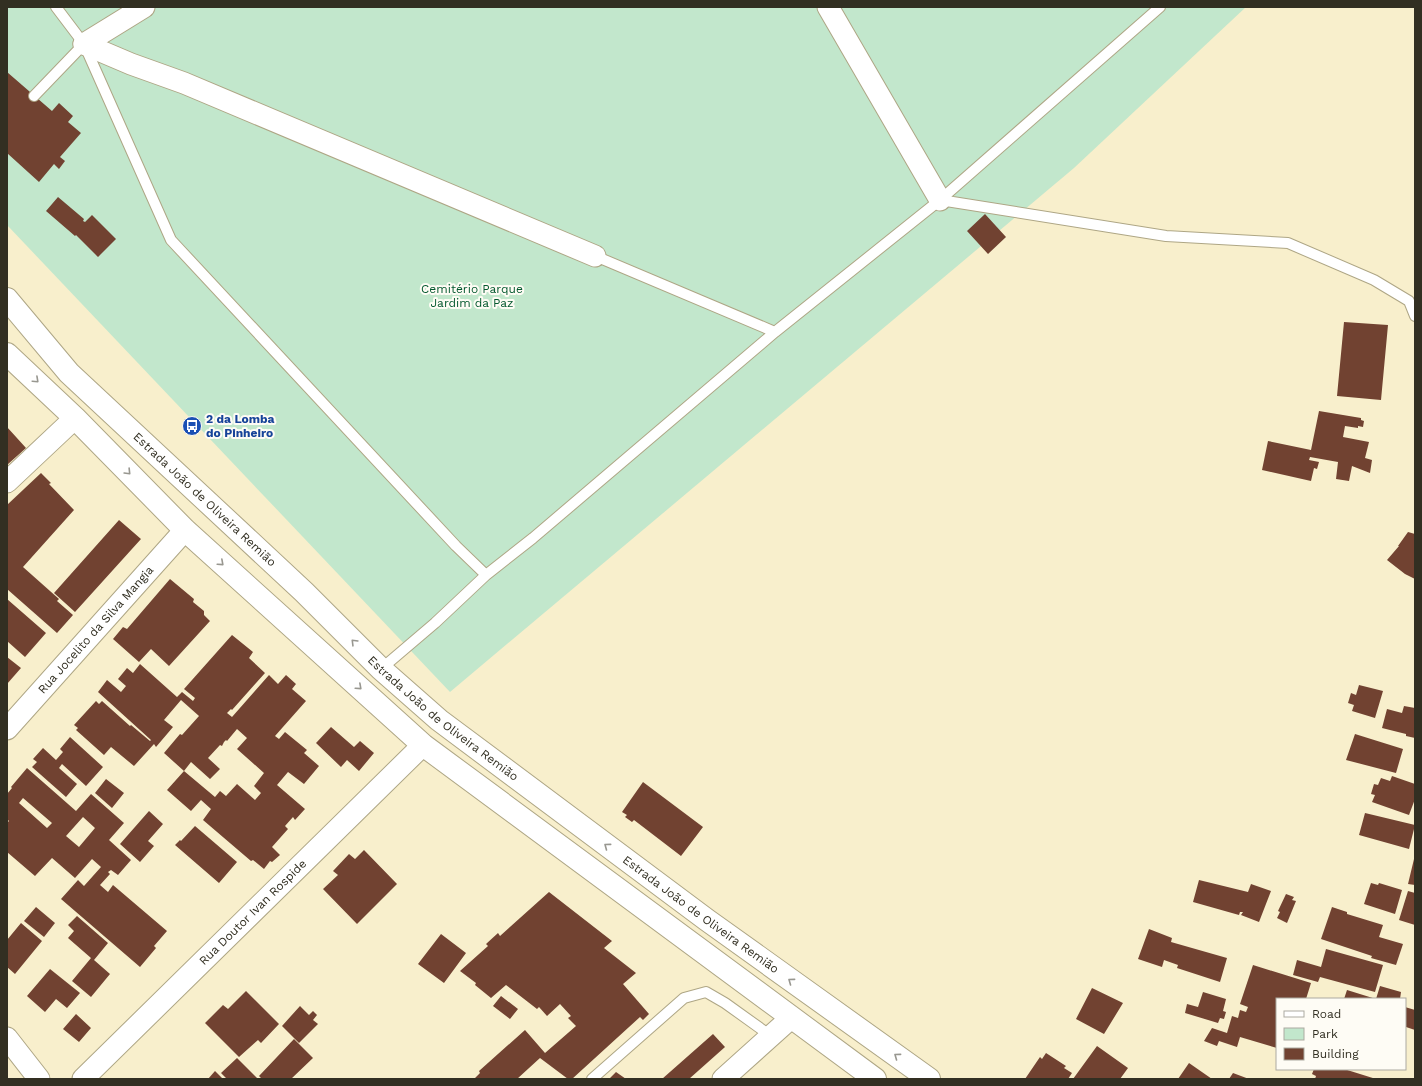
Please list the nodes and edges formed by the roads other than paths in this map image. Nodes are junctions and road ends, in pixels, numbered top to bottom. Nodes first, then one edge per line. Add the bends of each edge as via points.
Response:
1 (56, 7) edge
2 (144, 7) edge
3 (828, 7) edge
4 (1160, 7) edge
5 (84, 44) junction
6 (34, 96) dead end
7 (940, 200) junction
8 (595, 256) joint
9 (7, 299) edge
10 (1415, 316) edge
11 (775, 332) junction
12 (7, 354) edge
13 (75, 418) junction
14 (7, 482) edge
15 (184, 530) junction
16 (486, 575) junction
17 (381, 669) junction
18 (7, 729) edge
19 (423, 745) junction
20 (791, 1018) junction
21 (770, 1036) junction
22 (7, 1038) edge
23 (37, 1079) edge
24 (83, 1079) edge
25 (592, 1079) edge
26 (723, 1079) edge
27 (875, 1079) edge
28 (929, 1079) edge

1 - 5 lane
2 - 5 street
3 - 7 street
4 - 7 lane
5 - 6 lane
5 - 8 street via 131,64 184,82
5 - 16 lane via 171,240
7 - 10 lane via 1166,236 1288,244 1374,280 1409,301
7 - 11 lane
8 - 11 lane
17 -> 9 main road, Estrada João de Oliveira Remião via 304,592 69,373
11 - 16 lane
12 -> 13 main road
13 - 14 street
13 -> 15 main road
15 - 18 street, Rua Jocelito da Silva Mangia
15 -> 19 main road
16 - 17 lane
28 -> 17 main road, Estrada João de Oliveira Remião via 707,920 458,735
19 - 20 main road
19 - 24 street, Rua Doutor Ivan Rospide
20 - 21 street
20 - 27 main road
21 - 25 lane via 725,1002 706,992 684,998
21 - 26 street
22 - 23 street

